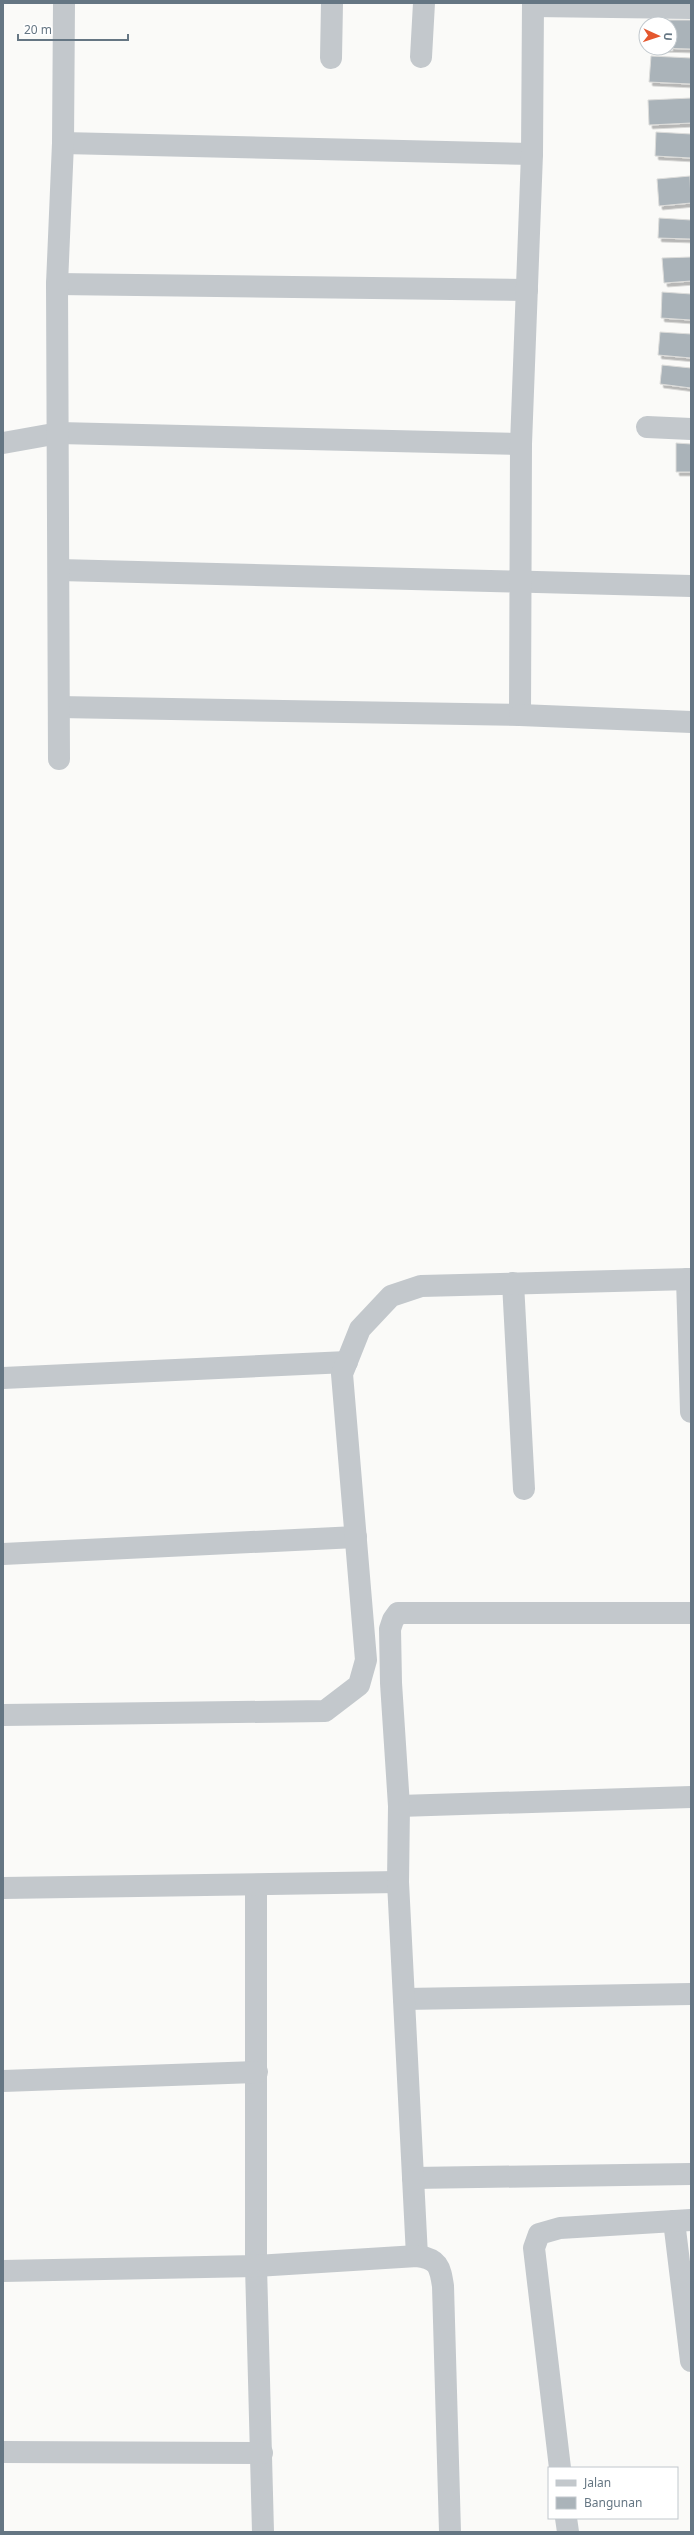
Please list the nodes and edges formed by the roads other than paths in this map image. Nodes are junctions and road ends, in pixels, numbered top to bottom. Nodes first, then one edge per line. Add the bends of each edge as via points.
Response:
1 (64, 3) edge
2 (332, 3) edge
3 (424, 3) edge
4 (533, 4) edge
5 (691, 8) edge
6 (421, 57) dead end
7 (331, 58) dead end
8 (63, 143) junction
9 (532, 154) junction
10 (57, 284) junction
11 (527, 290) junction
12 (647, 427) dead end
13 (691, 429) edge
14 (59, 433) junction
15 (3, 443) edge
16 (521, 444) junction
17 (59, 570) junction
18 (520, 580) junction
19 (691, 586) edge
20 (59, 707) junction
21 (520, 715) junction
22 (691, 722) edge
23 (59, 759) dead end
24 (689, 1279) edge
25 (513, 1283) junction
26 (347, 1362) junction
27 (3, 1378) edge
28 (691, 1412) edge
29 (524, 1489) dead end
30 (356, 1537) junction
31 (3, 1554) edge
32 (691, 1613) edge
33 (3, 1715) edge
34 (691, 1798) edge
35 (399, 1806) junction
36 (398, 1882) junction
37 (256, 1885) junction
38 (3, 1888) edge
39 (691, 1994) edge
40 (404, 1999) junction
41 (257, 2072) junction
42 (3, 2081) edge
43 (691, 2174) edge
44 (413, 2178) junction
45 (682, 2220) edge
46 (417, 2256) junction
47 (256, 2266) junction
48 (3, 2271) edge
49 (691, 2361) edge
50 (3, 2452) edge
51 (262, 2453) junction
52 (560, 2467) edge
53 (566, 2519) edge
54 (263, 2532) edge
55 (450, 2532) edge
56 (568, 2532) edge

1 - 8 street
2 - 7 street
3 - 6 street
4 - 5 street
4 - 9 street
8 - 9 street
8 - 10 street
9 - 11 street
10 - 11 street
10 - 14 street
11 - 16 street
12 - 13 street
14 - 15 street
14 - 16 street
14 - 17 street
16 - 18 street
17 - 18 street
17 - 20 street
18 - 19 street
18 - 21 street
20 - 21 street
20 - 23 street
21 - 22 street
24 - 25 street
24 - 28 street
25 - 26 street via 420,1286 391,1296 360,1329
25 - 29 street
26 - 27 street
26 - 30 street via 342,1374
30 - 31 street
30 - 33 street via 366,1660 359,1685 325,1711
32 - 35 street via 398,1614 390,1629
34 - 35 street
35 - 36 street
36 - 37 street
36 - 40 street
37 - 38 street
37 - 41 street
39 - 40 street
40 - 44 street
41 - 42 street
41 - 47 street
43 - 44 street
44 - 46 street
45 - 49 street
45 - 52 street via 560,2228 539,2234 534,2248
46 - 47 street
46 - 55 street via 430,2258 437,2265 443,2286
47 - 48 street
47 - 51 street
50 - 51 street
51 - 54 street
53 - 56 street

